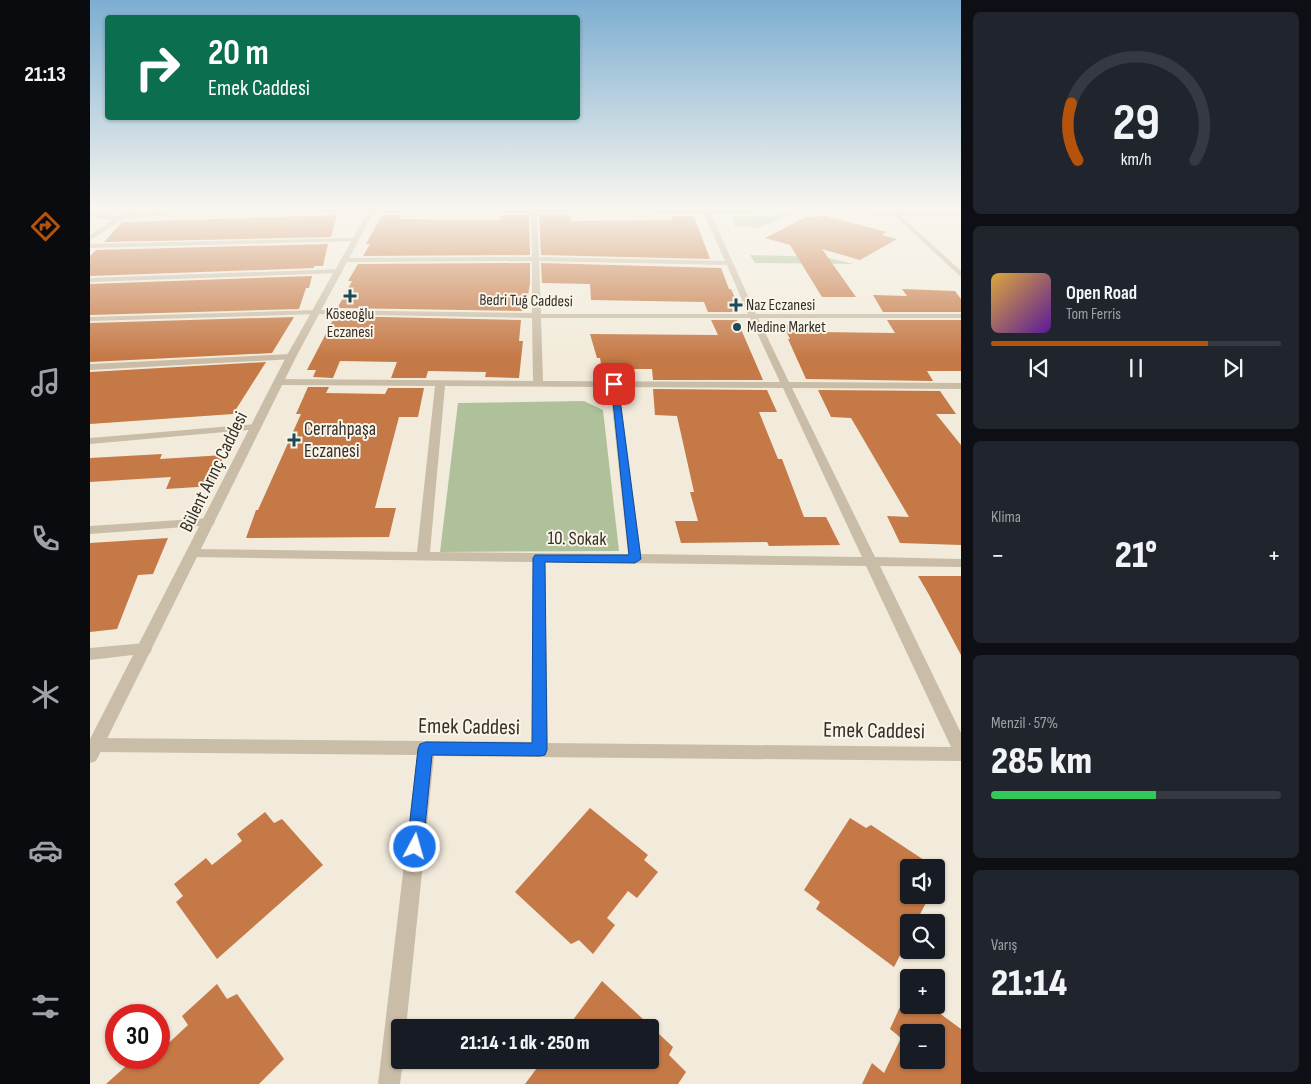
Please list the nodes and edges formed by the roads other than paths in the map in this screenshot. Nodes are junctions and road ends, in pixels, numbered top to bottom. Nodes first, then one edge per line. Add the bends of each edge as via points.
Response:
1 (347, 257) edge
2 (726, 257) edge
3 (941, 257) edge
4 (535, 259) junction
5 (345, 260) junction
6 (729, 263) junction
7 (339, 271) junction
8 (961, 275) edge
9 (90, 280) edge
10 (317, 312) junction
11 (537, 316) junction
12 (754, 316) junction
13 (961, 316) edge
14 (90, 319) edge
15 (291, 358) junction
16 (90, 367) edge
17 (279, 382) junction
18 (440, 383) junction
19 (538, 384) junction
20 (614, 384) junction
21 (787, 386) junction
22 (960, 388) edge
23 (256, 427) junction
24 (90, 441) edge
25 (209, 522) junction
26 (90, 530) edge
27 (193, 553) junction
28 (423, 556) junction
29 (539, 558) junction
30 (635, 559) junction
31 (871, 562) junction
32 (961, 563) edge
33 (146, 649) junction
34 (90, 654) edge
35 (426, 749) junction
36 (94, 750) edge
37 (540, 750) junction
38 (961, 750) edge
39 (961, 754) edge
40 (389, 1084) edge

1 - 5 street, Bülent Arınç Caddesi
2 - 6 street
3 - 8 lane
4 - 5 street
4 - 6 street
4 - 11 street
5 - 7 street, Bülent Arınç Caddesi
6 - 12 street
7 - 9 street
7 - 10 street, Bülent Arınç Caddesi
10 - 11 street, Bedri Tuğ Caddesi
10 - 14 street, Bedri Tuğ Caddesi
10 - 15 street, Bülent Arınç Caddesi
11 - 12 street, Bedri Tuğ Caddesi
11 - 19 street
12 - 13 street, Bedri Tuğ Caddesi
12 - 21 street
15 - 16 street
15 - 17 street, Bülent Arınç Caddesi
17 - 18 street
17 - 23 street, Bülent Arınç Caddesi
18 - 19 street
18 - 28 street
19 - 20 street
20 - 21 street
20 - 30 street
21 - 22 street
21 - 31 street
23 - 24 street
23 - 25 street, Bülent Arınç Caddesi
25 - 26 street
25 - 27 street, Bülent Arınç Caddesi
27 - 28 street, 10. Sokak
27 - 33 street, Bülent Arınç Caddesi
28 - 29 street, 10. Sokak
29 - 30 street, 10. Sokak
29 - 37 street
30 - 31 street, 10. Sokak
31 - 32 street, 10. Sokak
31 - 38 street
33 - 34 street
33 - 36 street, Bülent Arınç Caddesi
35 - 36 street, Emek Caddesi
35 - 37 street, Emek Caddesi
35 - 40 street
37 - 39 street, Emek Caddesi

